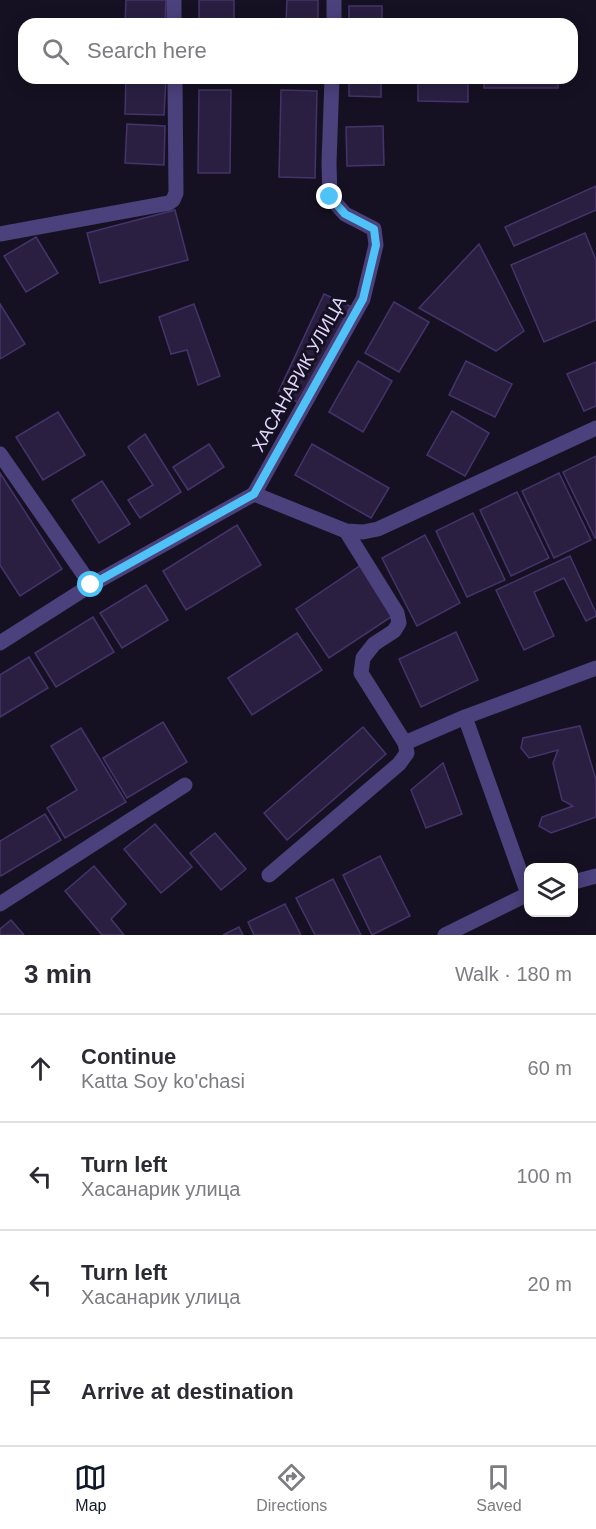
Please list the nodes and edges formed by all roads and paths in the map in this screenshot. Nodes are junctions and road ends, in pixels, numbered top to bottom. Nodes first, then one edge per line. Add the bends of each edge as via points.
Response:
1 (174, 0) edge
2 (334, 0) edge
3 (174, 18) edge
4 (334, 18) edge
5 (175, 84) edge
6 (332, 84) edge
7 (0, 234) edge
8 (596, 428) edge
9 (0, 454) edge
10 (254, 494) junction
11 (346, 531) junction
12 (91, 585) junction
13 (0, 643) edge
14 (596, 668) edge
15 (465, 717) junction
16 (405, 743) junction
17 (184, 785) dead end
18 (269, 875) dead end
19 (596, 876) edge
20 (578, 881) edge
21 (524, 883) edge
22 (524, 897) edge
23 (0, 904) edge
24 (473, 929) edge
25 (445, 935) edge

1 - 3 street
2 - 4 street
5 - 7 street via 173,200
6 - 10 street, ХАСАНАРИК УЛИЦА via 330,197 345,214 374,229 376,245 363,299
8 - 11 street via 378,529
9 - 12 street
10 - 11 street
10 - 12 street
11 - 16 street via 397,612 399,623 363,658 361,673
12 - 13 street
14 - 15 street
15 - 16 street
15 - 21 street
16 - 18 street via 407,753 399,764
17 - 23 street
19 - 20 street
22 - 24 street
24 - 25 street

